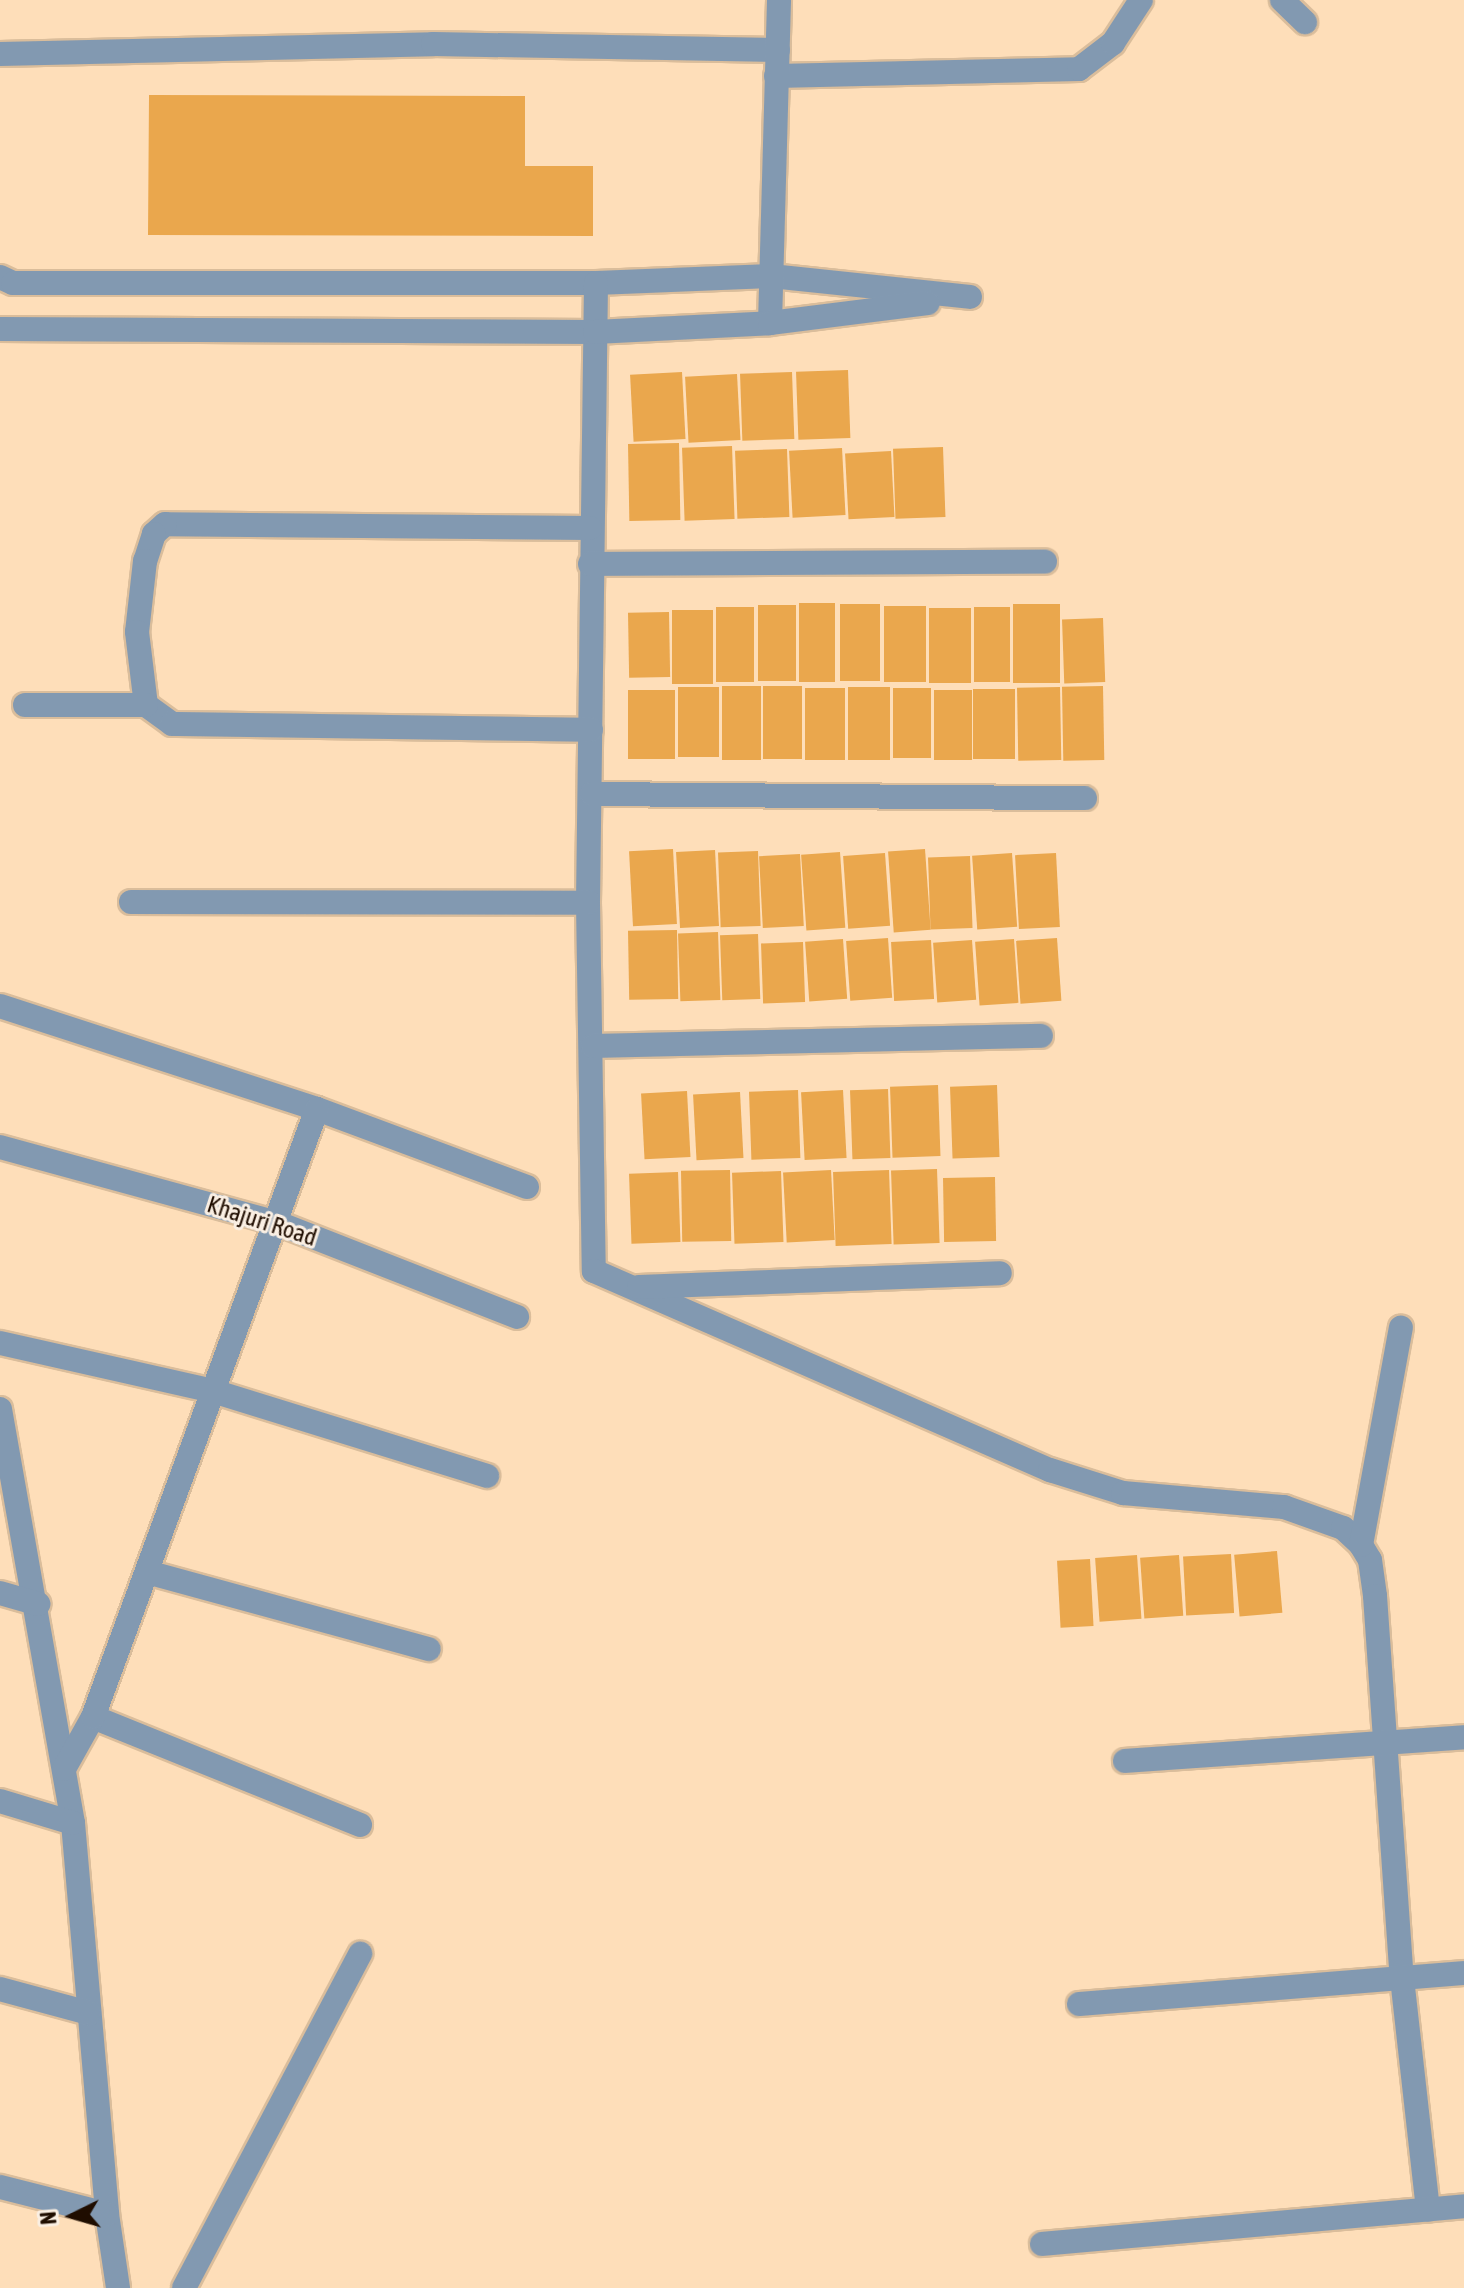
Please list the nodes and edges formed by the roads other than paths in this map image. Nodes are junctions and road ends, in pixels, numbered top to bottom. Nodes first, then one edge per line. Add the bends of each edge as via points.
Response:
1 (779, 0) edge
2 (1141, 0) edge
3 (1282, 0) edge
4 (1305, 22) dead end
5 (778, 50) junction
6 (0, 54) edge
7 (776, 76) junction
8 (771, 276) junction
9 (0, 277) edge
10 (596, 283) junction
11 (770, 323) junction
12 (0, 329) edge
13 (595, 332) junction
14 (590, 528) junction
15 (1045, 562) dead end
16 (590, 564) junction
17 (25, 705) dead end
18 (146, 705) junction
19 (591, 730) junction
20 (592, 794) junction
21 (1085, 798) dead end
22 (131, 902) dead end
23 (588, 903) junction
24 (0, 1006) edge
25 (1041, 1036) dead end
26 (593, 1046) junction
27 (317, 1109) junction
28 (0, 1147) edge
29 (527, 1187) dead end
30 (275, 1222) junction
31 (1000, 1273) dead end
32 (632, 1287) junction
33 (517, 1317) dead end
34 (1401, 1328) dead end
35 (0, 1343) edge
36 (213, 1391) junction
37 (0, 1409) edge
38 (2, 1438) edge
39 (487, 1476) dead end
40 (1361, 1545) junction
41 (147, 1572) junction
42 (0, 1593) edge
43 (38, 1604) junction
44 (429, 1649) dead end
45 (93, 1717) junction
46 (1464, 1737) edge
47 (1383, 1740) junction
48 (1125, 1761) dead end
49 (64, 1769) junction
50 (0, 1801) edge
51 (73, 1823) junction
52 (360, 1825) dead end
53 (360, 1954) dead end
54 (1464, 1973) edge
55 (1402, 1978) junction
56 (0, 1989) edge
57 (1079, 2004) dead end
58 (89, 2013) junction
59 (0, 2187) edge
60 (1464, 2206) edge
61 (1428, 2210) junction
62 (107, 2214) junction
63 (1042, 2244) dead end
64 (118, 2288) edge
65 (184, 2288) edge

1 - 5 street
2 - 7 street via 1113,43 1079,69
3 - 4 street
5 - 6 street via 433,44
5 - 7 street
7 - 8 street
8 - 10 street
8 - 11 street
8 - 11 street via 970,297
9 - 10 street via 13,283
10 - 13 street
11 - 13 street
12 - 13 street
13 - 14 street
14 - 16 street
14 - 18 street via 165,524 154,534 137,632
15 - 16 street
16 - 19 street
17 - 18 street
18 - 19 street via 172,724
19 - 20 street
20 - 21 street
20 - 23 street
22 - 23 street
23 - 26 street
24 - 27 street
25 - 26 street
26 - 32 street via 594,1271
27 - 29 street
27 - 30 street
28 - 30 street, Khajuri Road
30 - 33 street, Khajuri Road
30 - 36 street
31 - 32 street
32 - 40 street via 1050,1470 1123,1493 1284,1507 1343,1528
34 - 40 street
35 - 36 street
36 - 39 street
36 - 41 street
37 - 38 street
38 - 43 street
40 - 47 street via 1370,1560 1375,1596
41 - 44 street
41 - 45 street
42 - 43 street
43 - 49 street
45 - 49 street
45 - 52 street
46 - 47 street
47 - 48 street
47 - 55 street
49 - 51 street
50 - 51 street
51 - 58 street
53 - 65 street
54 - 55 street
55 - 57 street
55 - 61 street
56 - 58 street
58 - 62 street
59 - 62 street
60 - 61 street
61 - 63 street
62 - 64 street

